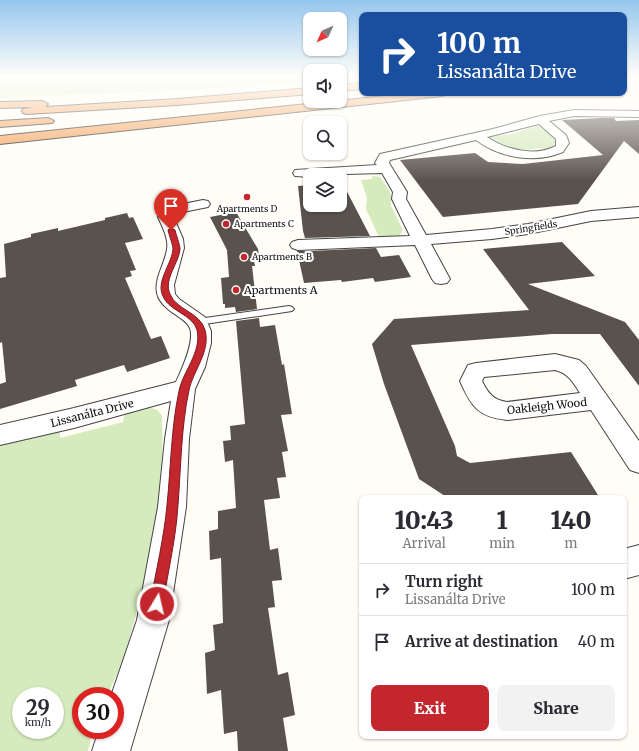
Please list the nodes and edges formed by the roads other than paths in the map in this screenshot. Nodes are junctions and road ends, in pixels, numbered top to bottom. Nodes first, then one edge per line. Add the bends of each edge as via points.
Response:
1 (17, 111) edge
2 (194, 111) edge
3 (273, 111) edge
4 (0, 112) edge
5 (639, 114) edge
6 (104, 118) dead end
7 (540, 119) junction
8 (59, 121) dead end
9 (0, 124) edge
10 (478, 136) junction
11 (0, 140) edge
12 (385, 169) junction
13 (300, 173) dead end
14 (203, 204) dead end
15 (639, 212) edge
16 (422, 240) junction
17 (298, 245) dead end
18 (441, 279) dead end
19 (289, 309) dead end
20 (198, 322) junction
21 (184, 389) junction
22 (597, 400) junction
23 (0, 435) edge
24 (639, 462) edge
25 (639, 560) edge
26 (627, 563) edge
27 (110, 751) edge

1 - 4 highway
2 - 6 highway
3 - 11 highway
5 - 7 street via 574,113
7 - 10 street
7 - 10 street via 562,138 563,143 557,151 514,153 495,147
8 - 9 highway
10 - 12 street via 388,155 382,159
12 - 13 street
12 - 16 street via 400,192 399,199
14 - 20 street via 174,210 166,217 176,248 166,278 166,295 172,303
15 - 16 street, Springfields via 591,216 512,231
16 - 17 street, Springfields
16 - 18 street
19 - 20 lane
20 - 21 street via 201,343
21 - 23 street, Lissanálta Drive
21 - 27 street via 172,507 157,604
22 - 22 street, Oakleigh Wood via 578,372 571,366 561,363 483,369 476,372 471,381 481,403 497,411
22 - 24 street, Oakleigh Wood
25 - 26 street

